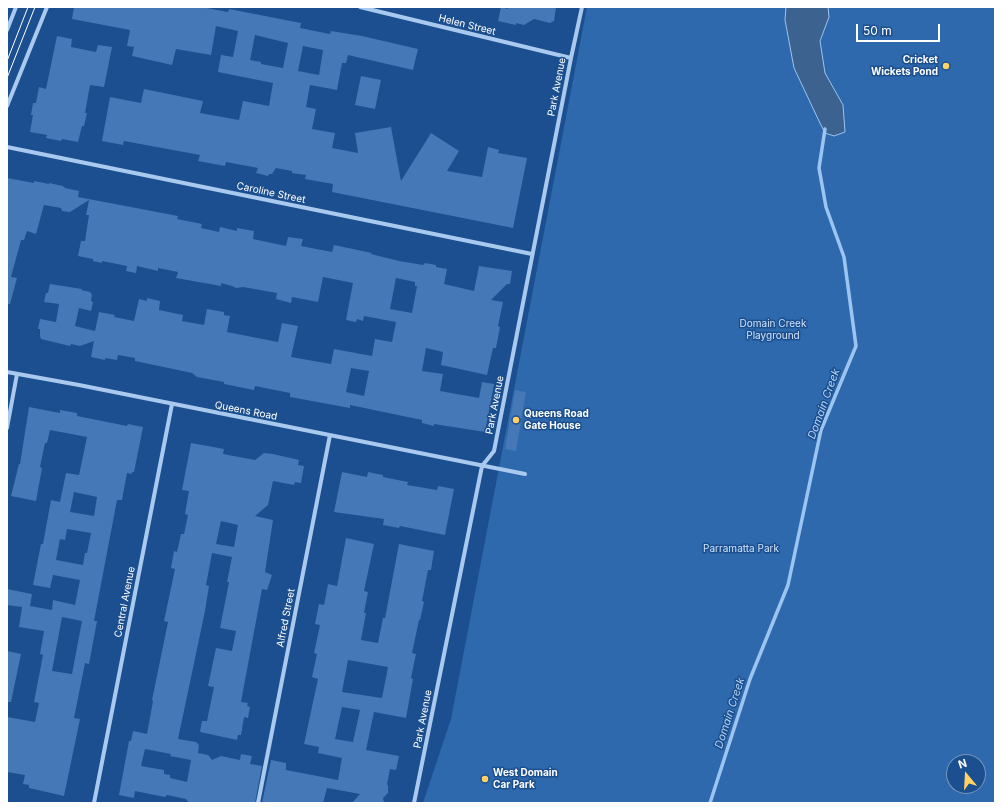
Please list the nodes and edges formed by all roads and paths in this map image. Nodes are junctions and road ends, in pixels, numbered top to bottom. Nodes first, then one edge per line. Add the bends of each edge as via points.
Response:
1 (16, 7) edge
2 (47, 7) edge
3 (360, 7) edge
4 (582, 7) edge
5 (7, 30) edge
6 (571, 58) junction
7 (7, 106) edge
8 (7, 147) edge
9 (532, 254) junction
10 (7, 372) edge
11 (17, 374) junction
12 (172, 404) junction
13 (7, 428) edge
14 (330, 435) junction
15 (482, 466) junction
16 (525, 474) dead end
17 (94, 803) edge
18 (258, 803) edge
19 (414, 803) edge

1 - 5 street
2 - 7 street
3 - 6 street, Helen Street
4 - 6 street, Park Avenue
6 - 9 street, Park Avenue
8 - 9 street, Caroline Street
9 - 15 street, Park Avenue via 494,451
10 - 11 street, Queens Road
11 - 12 street, Queens Road
11 - 13 street
12 - 14 street, Queens Road
12 - 17 street, Central Avenue
14 - 15 street, Queens Road
14 - 18 street, Alfred Street
15 - 16 street, Queens Road
15 - 19 street, Park Avenue

